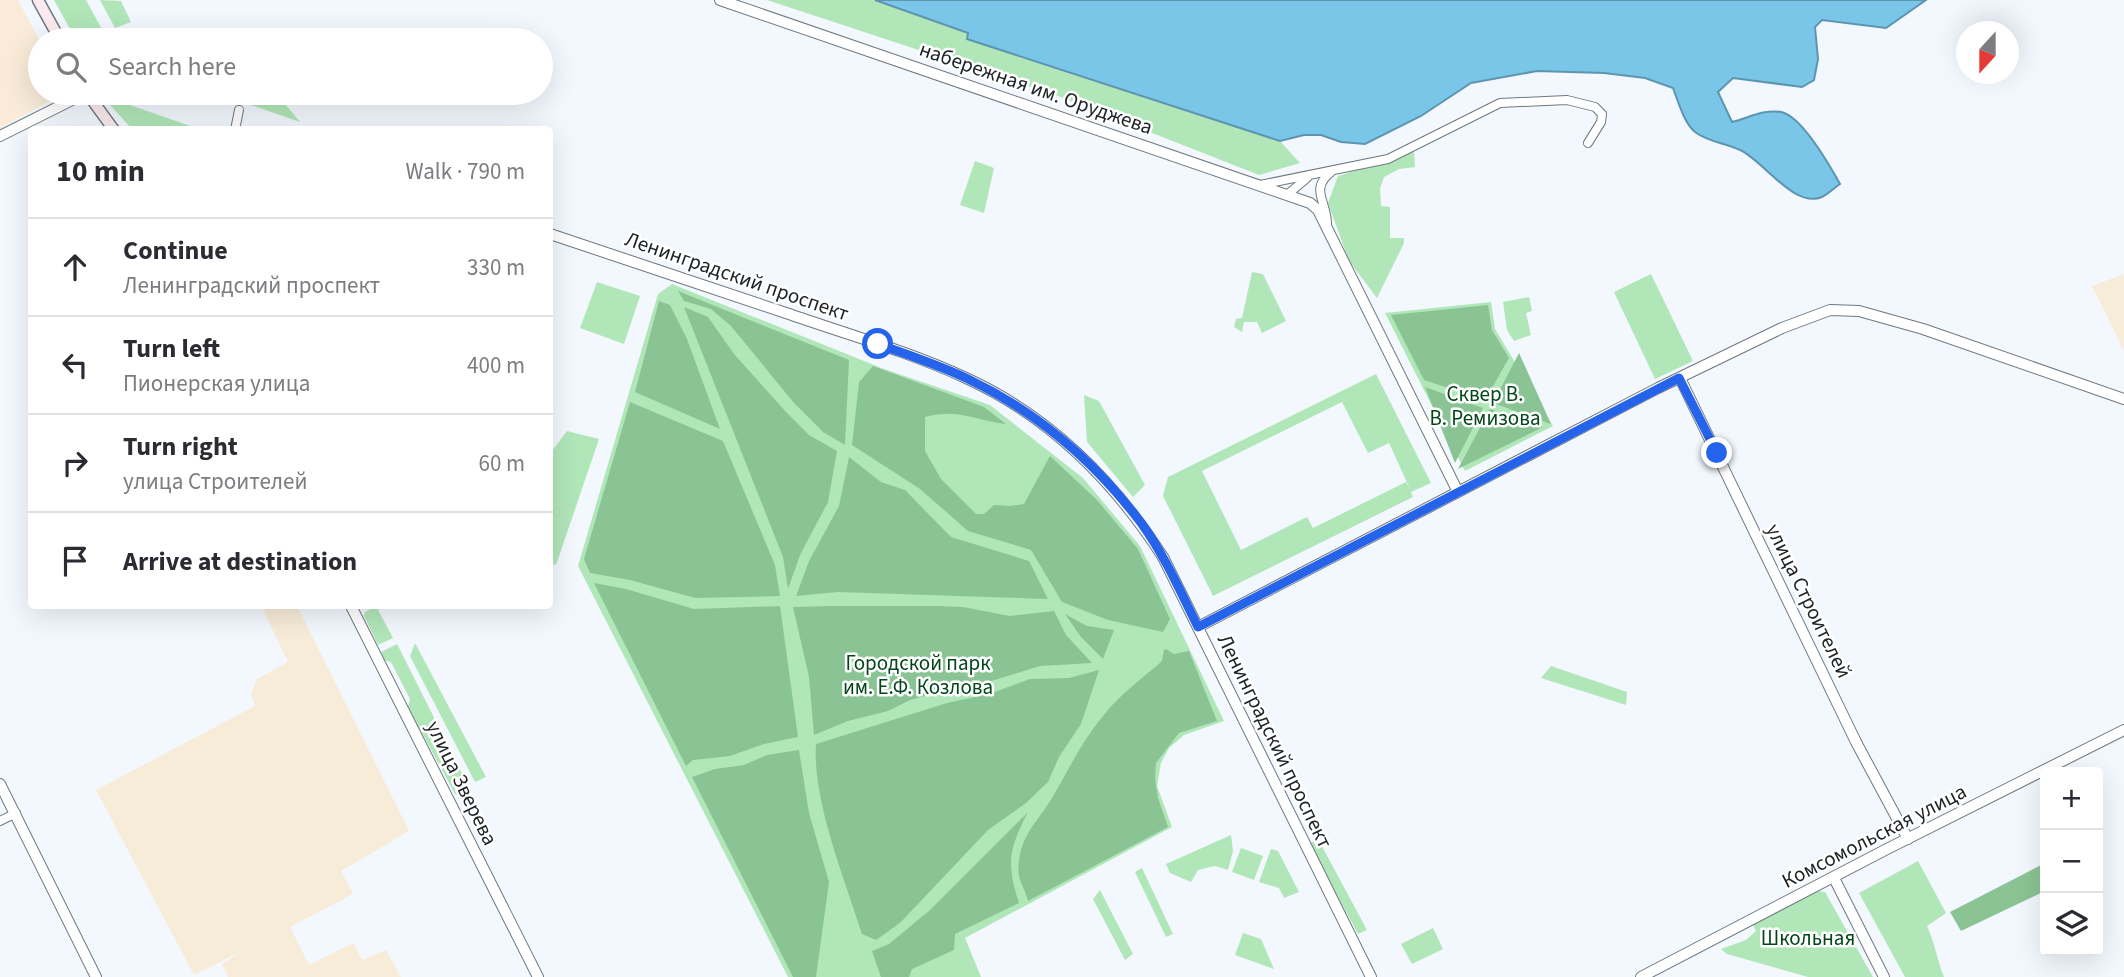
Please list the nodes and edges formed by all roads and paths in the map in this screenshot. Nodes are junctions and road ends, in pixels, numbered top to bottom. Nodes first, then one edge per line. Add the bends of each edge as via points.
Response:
1 (38, 0) edge
2 (720, 0) edge
3 (53, 28) edge
4 (63, 105) edge
5 (96, 105) edge
6 (239, 110) dead end
7 (111, 126) edge
8 (236, 126) edge
9 (0, 136) edge
10 (1588, 142) dead end
11 (1334, 170) junction
12 (1317, 174) junction
13 (1260, 185) junction
14 (1288, 194) junction
15 (1326, 228) junction
16 (553, 235) edge
17 (1679, 378) junction
18 (2124, 399) edge
19 (1458, 492) junction
20 (353, 609) edge
21 (1198, 627) junction
22 (2124, 730) edge
23 (0, 784) edge
24 (16, 813) junction
25 (0, 821) edge
26 (1908, 839) junction
27 (1834, 878) junction
28 (96, 977) edge
29 (538, 977) edge
30 (1371, 977) edge
31 (1642, 977) edge
32 (1884, 977) edge

1 - 3 main road
2 - 13 street, набережная им. Оруджева
4 - 9 street
5 - 7 main road
6 - 8 street
10 - 11 street via 1601,122 1602,114 1595,107 1567,100 1500,103 1388,159
11 - 12 street
11 - 15 street via 1319,187
12 - 13 street
12 - 14 street
13 - 14 street, набережная им. Оруджева
14 - 15 street, набережная им. Оруджева via 1314,206
15 - 19 street, набережная им. Оруджева
16 - 21 street, Ленинградский проспект via 914,357 966,378 1020,408 1079,454 1143,525
17 - 18 street via 1814,314 1859,311
17 - 19 street
17 - 26 street, улица Строителей
19 - 21 street
20 - 29 street, улица Зверева
21 - 30 street, Ленинградский проспект
22 - 26 street, Комсомольская улица
23 - 24 street
24 - 25 street
24 - 28 street
26 - 27 street, Комсомольская улица
27 - 31 street, Комсомольская улица
27 - 32 street

